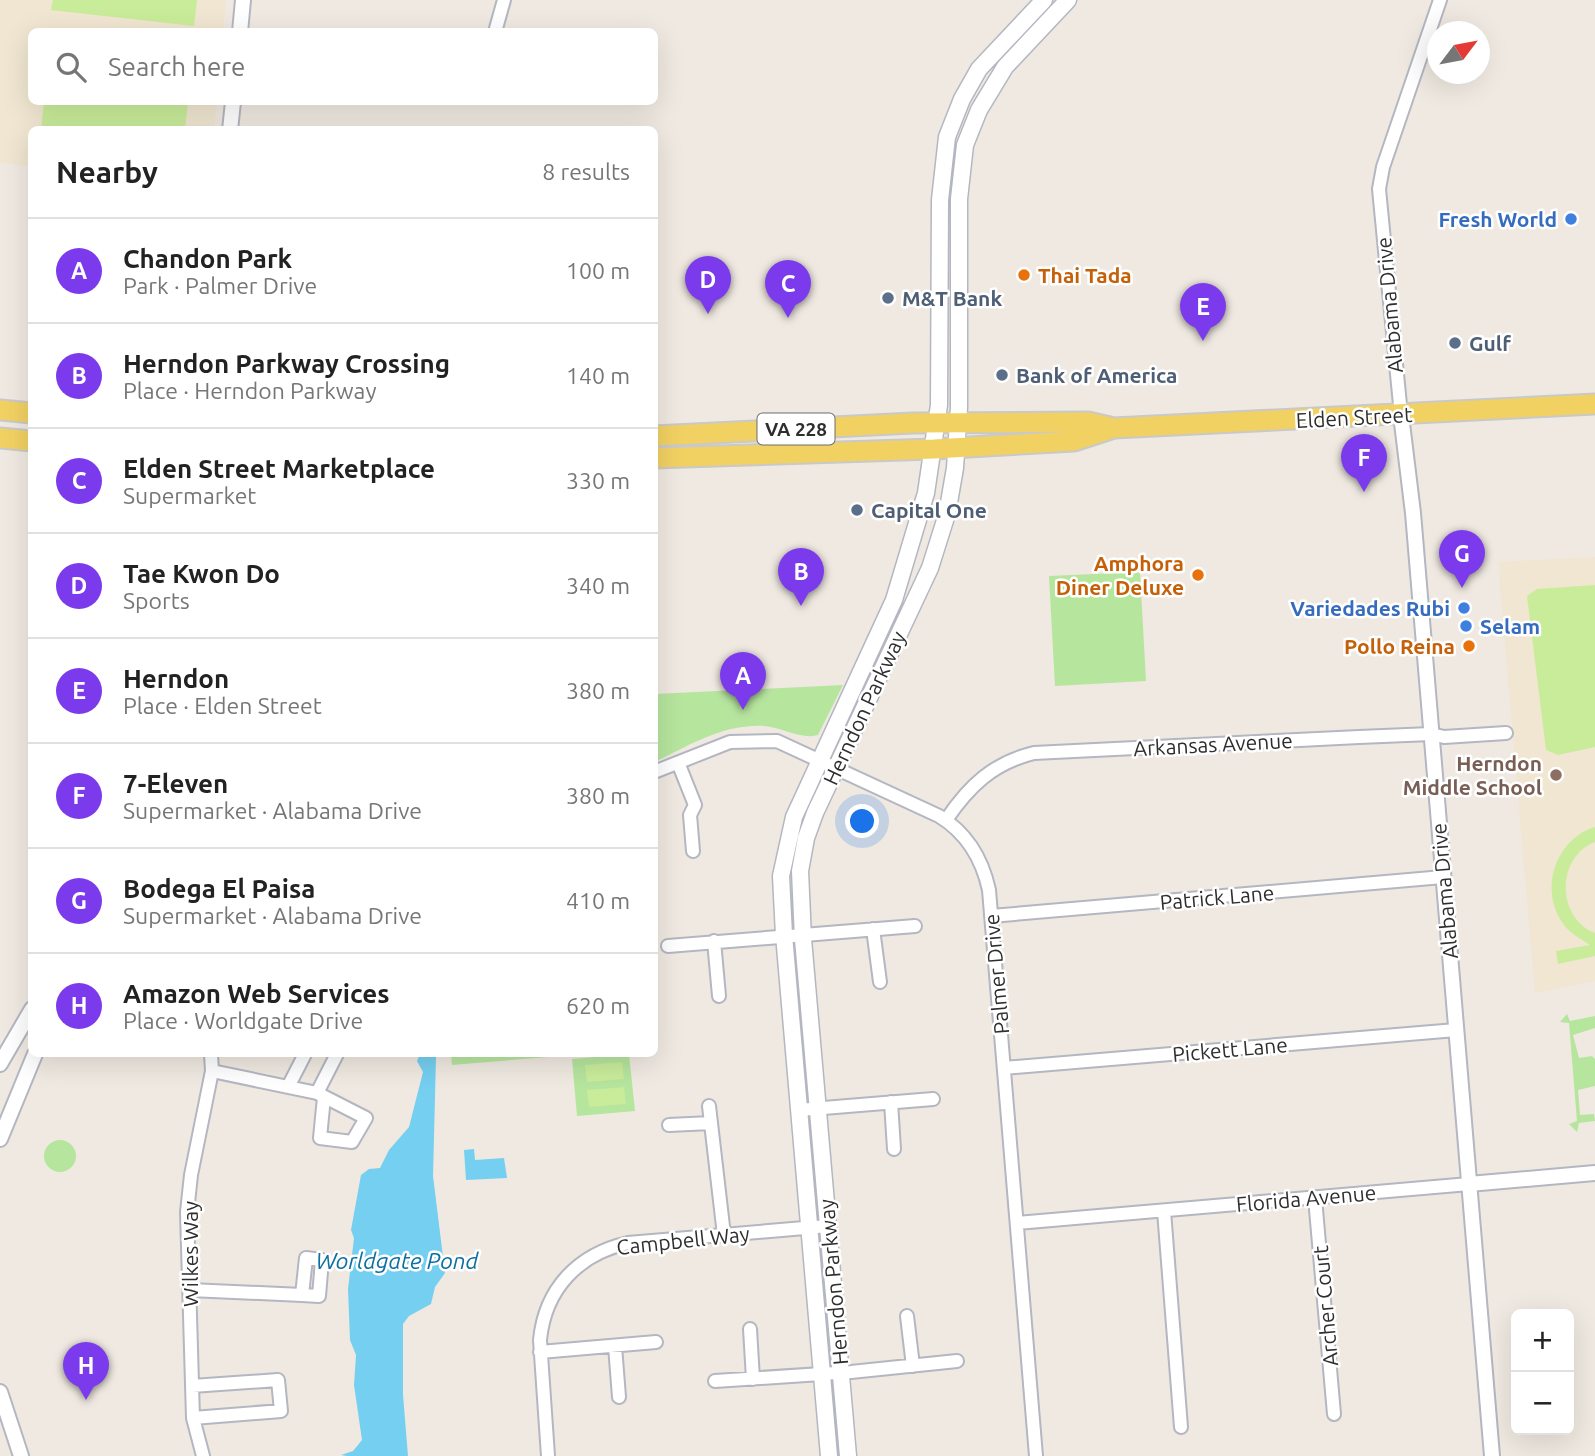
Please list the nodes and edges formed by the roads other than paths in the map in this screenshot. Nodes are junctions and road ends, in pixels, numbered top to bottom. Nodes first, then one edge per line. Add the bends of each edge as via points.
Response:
1 (243, 0) edge
2 (504, 0) edge
3 (1044, 0) edge
4 (1068, 0) edge
5 (1440, 0) edge
6 (240, 28) edge
7 (496, 28) edge
8 (233, 105) edge
9 (230, 126) edge
10 (1595, 404) edge
11 (0, 410) edge
12 (28, 413) edge
13 (1401, 415) junction
14 (937, 424) junction
15 (958, 425) junction
16 (1114, 428) junction
17 (658, 436) edge
18 (0, 438) edge
19 (28, 442) edge
20 (956, 448) junction
21 (934, 449) junction
22 (658, 458) edge
23 (1431, 733) junction
24 (1506, 733) dead end
25 (820, 760) junction
26 (679, 765) junction
27 (836, 767) junction
28 (658, 771) edge
29 (946, 820) junction
30 (693, 851) dead end
31 (1443, 877) junction
32 (991, 916) junction
33 (915, 926) dead end
34 (873, 929) junction
35 (803, 933) junction
36 (784, 935) junction
37 (714, 941) junction
38 (667, 946) dead end
39 (880, 982) dead end
40 (719, 996) dead end
41 (28, 1016) edge
42 (1456, 1030) junction
43 (34, 1057) edge
44 (211, 1057) edge
45 (303, 1057) edge
46 (336, 1057) edge
47 (0, 1064) edge
48 (1004, 1068) junction
49 (212, 1071) junction
50 (288, 1087) junction
51 (933, 1099) dead end
52 (891, 1102) junction
53 (709, 1105) dead end
54 (818, 1109) junction
55 (799, 1110) junction
56 (711, 1123) junction
57 (669, 1125) dead end
58 (0, 1139) edge
59 (894, 1149) dead end
60 (1595, 1173) edge
61 (1469, 1184) junction
62 (1315, 1198) junction
63 (1164, 1211) junction
64 (1017, 1223) junction
65 (828, 1226) junction
66 (809, 1228) junction
67 (724, 1235) junction
68 (190, 1290) junction
69 (302, 1295) dead end
70 (907, 1316) dead end
71 (750, 1329) dead end
72 (656, 1342) dead end
73 (615, 1346) junction
74 (540, 1352) junction
75 (957, 1361) dead end
76 (913, 1366) junction
77 (841, 1373) junction
78 (823, 1374) junction
79 (753, 1379) junction
80 (715, 1381) dead end
81 (192, 1386) junction
82 (0, 1392) edge
83 (619, 1397) dead end
84 (1334, 1414) dead end
85 (193, 1418) junction
86 (1181, 1427) dead end
87 (21, 1456) edge
88 (203, 1456) edge
89 (548, 1456) edge
90 (829, 1456) edge
91 (848, 1456) edge
92 (1036, 1456) edge
93 (1492, 1456) edge

1 - 6 street
2 - 7 street
3 - 14 main road, Herndon Parkway via 979,69 961,99 947,137 940,192
4 - 15 main road, Herndon Parkway via 1005,67 979,110 965,145 959,199
5 - 13 street, Alabama Drive via 1379,190
8 - 9 street
10 - 13 main road, Elden Street
11 - 12 main road
13 - 16 main road, Elden Street
13 - 23 street, Alabama Drive
14 - 15 main road, Elden Street
14 - 17 main road, Elden Street / VA 228
14 - 21 main road, Herndon Parkway
15 - 16 main road, Elden Street via 1088,422
15 - 20 main road, Herndon Parkway
16 - 20 main road, Elden Street via 1074,441
18 - 19 main road
20 - 21 main road, Elden Street / VA 228
20 - 27 main road, Herndon Parkway via 938,548
21 - 22 main road, Elden Street / VA 228
21 - 25 main road, Herndon Parkway via 922,513 902,580
23 - 24 street, Arkansas Avenue via 1444,737
23 - 29 street, Arkansas Avenue via 1034,753 986,773
23 - 31 street, Alabama Drive
25 - 26 street, Palmer Drive via 778,741 746,739 713,747
25 - 27 street, Palmer Drive
25 - 36 main road, Herndon Parkway via 786,846 781,876
26 - 28 street, Palmer Drive
26 - 30 street via 695,805 690,815
27 - 29 street, Palmer Drive
27 - 35 main road, Herndon Parkway via 802,855
29 - 32 street, Palmer Drive via 981,862
31 - 32 street, Patrick Lane
31 - 42 street, Alabama Drive
32 - 48 street, Palmer Drive
33 - 34 street
34 - 35 street
34 - 39 street
35 - 36 street
35 - 54 main road, Herndon Parkway
36 - 37 street
36 - 55 main road, Herndon Parkway
37 - 38 street
37 - 40 street
41 - 47 street
42 - 48 street, Pickett Lane
42 - 61 street, Alabama Drive
43 - 58 street
44 - 49 street, Wilkes Way
45 - 50 street
46 - 50 street via 321,1095
48 - 64 street, Palmer Drive
49 - 50 street
49 - 68 street, Wilkes Way via 187,1212
51 - 52 street
52 - 54 street
52 - 59 street
53 - 56 street
54 - 55 street
54 - 65 main road, Herndon Parkway
55 - 66 main road, Herndon Parkway
56 - 57 street
56 - 67 street
60 - 61 street, Florida Avenue
61 - 62 street, Florida Avenue
61 - 93 street, Alabama Drive
62 - 63 street, Florida Avenue
62 - 84 street, Archer Court
63 - 64 street, Florida Avenue
63 - 86 street
64 - 92 street, Palmer Drive
65 - 66 street, Campbell Way
65 - 77 main road, Herndon Parkway
66 - 67 street, Campbell Way
66 - 78 main road, Herndon Parkway
67 - 74 street, Campbell Way via 628,1242 584,1260 552,1296 541,1324
68 - 69 street
68 - 81 street, Wilkes Way
70 - 76 street
71 - 79 street
72 - 73 street
73 - 74 street
73 - 83 street
74 - 89 street, Campbell Way
75 - 76 street
76 - 77 street
77 - 78 street
77 - 91 main road, Herndon Parkway
78 - 79 street
78 - 90 main road, Herndon Parkway
79 - 80 street
81 - 85 street, Wilkes Way
81 - 85 street via 278,1380 281,1411
82 - 87 street
85 - 88 street, Wilkes Way

